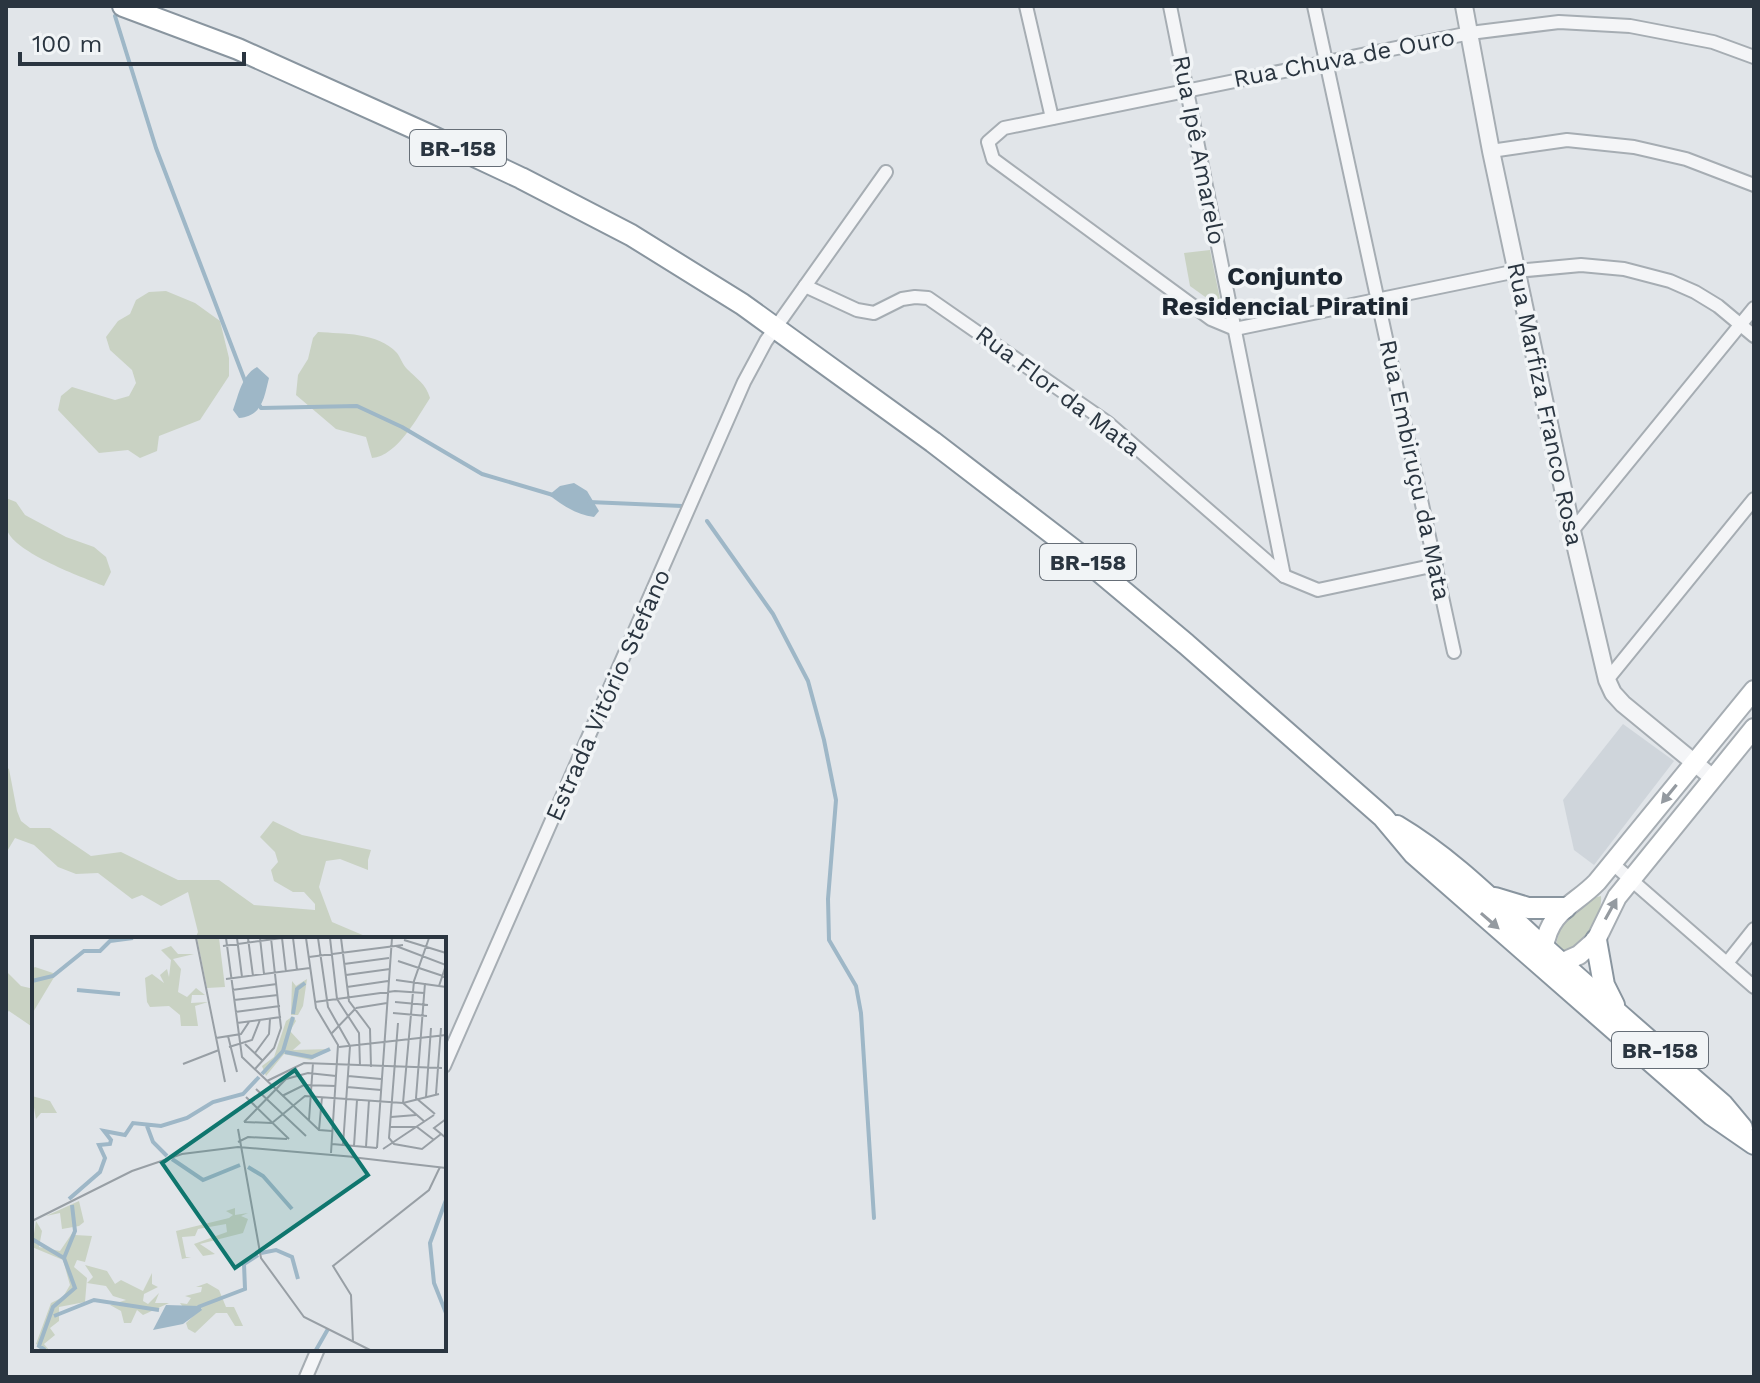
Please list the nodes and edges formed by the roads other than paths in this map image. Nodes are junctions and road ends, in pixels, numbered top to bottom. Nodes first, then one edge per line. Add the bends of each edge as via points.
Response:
1 (123, 6) edge
2 (1026, 6) edge
3 (1170, 6) edge
4 (1314, 6) edge
5 (1464, 6) edge
6 (1470, 33) junction
7 (1754, 57) edge
8 (1326, 62) junction
9 (1187, 90) junction
10 (1052, 118) junction
11 (1491, 151) junction
12 (886, 172) dead end
13 (1754, 185) edge
14 (1517, 271) junction
15 (805, 286) junction
16 (1378, 300) junction
17 (1754, 308) edge
18 (1740, 324) junction
19 (776, 327) junction
20 (1235, 329) junction
21 (1754, 336) edge
22 (1754, 499) edge
23 (1572, 531) junction
24 (1436, 565) junction
25 (1284, 576) junction
26 (1454, 652) dead end
27 (1607, 680) junction
28 (1754, 690) edge
29 (1754, 728) edge
30 (1695, 763) junction
31 (1713, 778) junction
32 (1383, 817) junction
33 (1613, 864) junction
34 (1631, 880) junction
35 (1481, 890) junction
36 (1565, 908) junction
37 (1754, 929) edge
38 (1596, 940) junction
39 (1550, 960) junction
40 (1727, 963) junction
41 (1754, 987) edge
42 (1617, 1012) junction
43 (446, 1061) edge
44 (1754, 1143) edge
45 (317, 1351) edge
46 (306, 1377) edge

1 - 19 highway, BR-158 via 238,49 521,178 631,235
2 - 10 street
3 - 9 street, Rua Ipê Amarelo
4 - 8 street, Rua Embiruçu da Mata
5 - 6 street, Rua Marfiza Franco Rosa
6 - 7 street, Rua Chuva de Ouro via 1559,22 1630,26 1713,42
6 - 8 street, Rua Chuva de Ouro
6 - 11 street, Rua Marfiza Franco Rosa
8 - 9 street, Rua Chuva de Ouro
8 - 16 street, Rua Embiruçu da Mata
9 - 10 street, Rua Chuva de Ouro
9 - 20 street, Rua Ipê Amarelo
10 - 20 street, Rua Chuva de Ouro via 1004,128 988,142 993,159 1211,319
11 - 13 street via 1567,140 1634,147 1686,159
11 - 14 street, Rua Marfiza Franco Rosa
12 - 15 street, Estrada Vitório Stefano
14 - 16 street
14 - 18 street via 1581,265 1624,269 1695,292
14 - 23 street, Rua Marfiza Franco Rosa
15 - 19 street, Estrada Vitório Stefano
15 - 25 street, Rua Flor da Mata via 874,313 902,299 928,298 1108,423
16 - 20 street
16 - 24 street, Rua Embiruçu da Mata
17 - 18 street
18 - 21 street
18 - 23 street
19 - 32 highway, BR-158 via 1075,551
19 - 43 street, Estrada Vitório Stefano via 744,382
20 - 25 street, Rua Ipê Amarelo
22 - 27 street
23 - 27 street, Rua Marfiza Franco Rosa
24 - 25 street via 1318,590
24 - 26 street, Rua Embiruçu da Mata
27 - 30 street, Rua Marfiza Franco Rosa via 1623,704
28 - 30 main road
29 - 31 main road
30 - 31 street, Rua Marfiza Franco Rosa
30 -> 33 main road
31 - 34 main road
32 - 35 highway, BR-158 via 1423,841
32 -> 39 highway, BR-158 via 1414,854
33 - 34 street
33 - 36 main road
38 -> 34 main road
34 - 40 street
35 - 36 highway via 1528,908
35 - 39 highway, BR-158
36 - 39 main road via 1546,937
37 - 40 street
38 - 39 main road via 1579,955
38 - 42 highway via 1604,985
39 - 42 highway, BR-158
39 - 44 highway, BR-158 via 1712,1115
40 - 41 street
42 - 44 highway, BR-158 via 1722,1104
45 - 46 street

